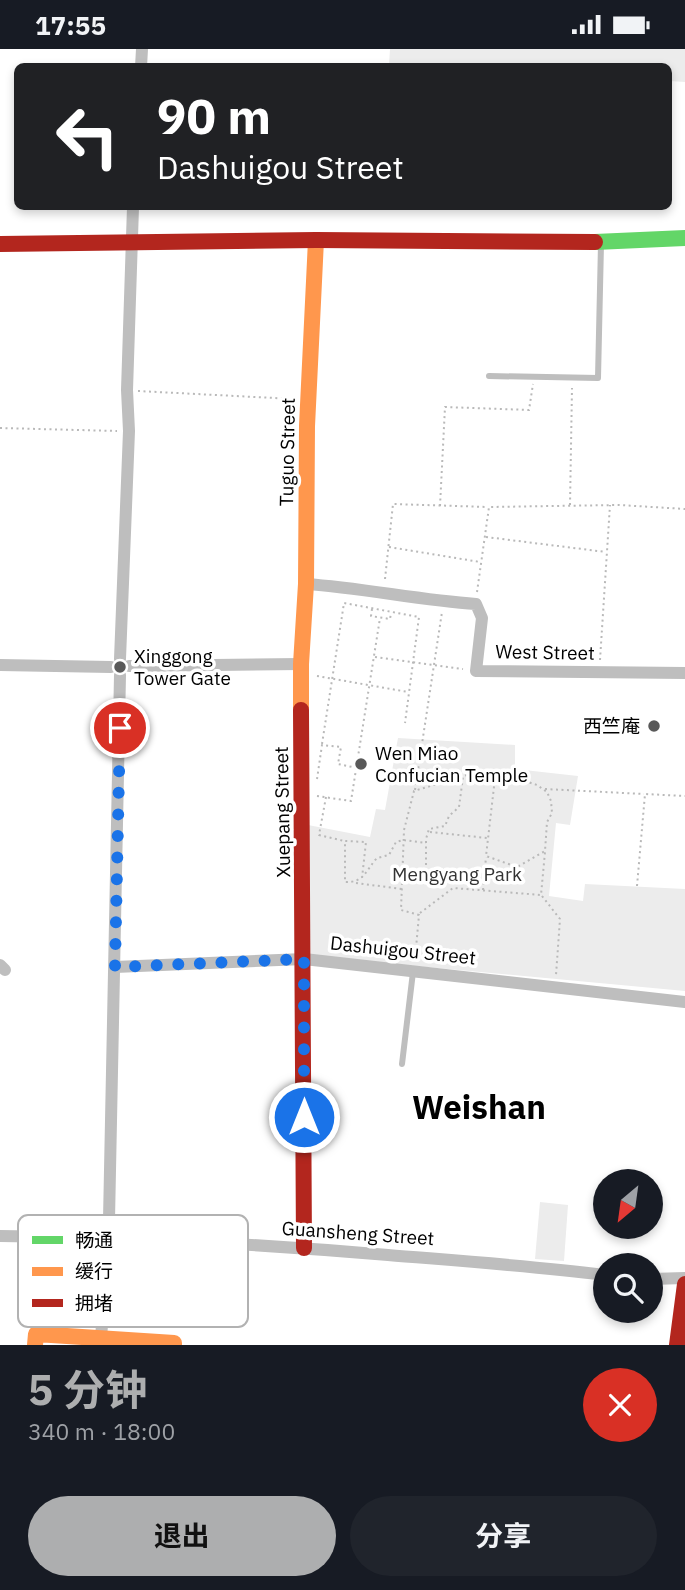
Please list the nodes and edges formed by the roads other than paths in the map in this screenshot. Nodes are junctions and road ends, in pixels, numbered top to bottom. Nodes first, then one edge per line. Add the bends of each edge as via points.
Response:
1 (134, 210) edge
2 (685, 238) edge
3 (316, 240) junction
4 (132, 242) junction
5 (601, 242) junction
6 (0, 244) edge
7 (489, 376) dead end
8 (306, 584) junction
9 (0, 665) edge
10 (301, 666) junction
11 (120, 667) junction
12 (685, 673) edge
13 (304, 959) junction
14 (115, 967) junction
15 (414, 970) junction
16 (685, 1002) edge
17 (402, 1064) dead end
18 (109, 1215) edge
19 (0, 1235) edge
20 (18, 1235) edge
21 (248, 1245) edge
22 (304, 1248) junction
23 (593, 1273) edge
24 (685, 1278) edge
25 (663, 1279) edge
26 (685, 1285) edge
27 (102, 1327) edge
28 (101, 1339) junction
29 (35, 1345) edge
30 (174, 1345) edge
31 (677, 1345) edge

1 - 4 street
2 - 5 street
3 - 4 street
3 - 5 street
3 - 8 street, Tuguo Street
4 - 6 street
4 - 11 street
5 - 7 lane via 598,378
8 - 10 street, Tuguo Street
8 - 12 street, West Street via 476,604 482,618 475,671
9 - 11 street
10 - 11 street
10 - 13 street, Xuepang Street
11 - 14 street
13 - 14 street, Dashuigou Street
13 - 15 street, Dashuigou Street
13 - 22 street, Xuepang Street
14 - 18 street
15 - 16 street, Dashuigou Street
15 - 17 lane
19 - 20 street, Guansheng Street
21 - 22 street, Guansheng Street
22 - 23 street, Guansheng Street
24 - 25 street
26 - 31 street
27 - 28 street
28 - 29 street via 36,1334
28 - 30 street

